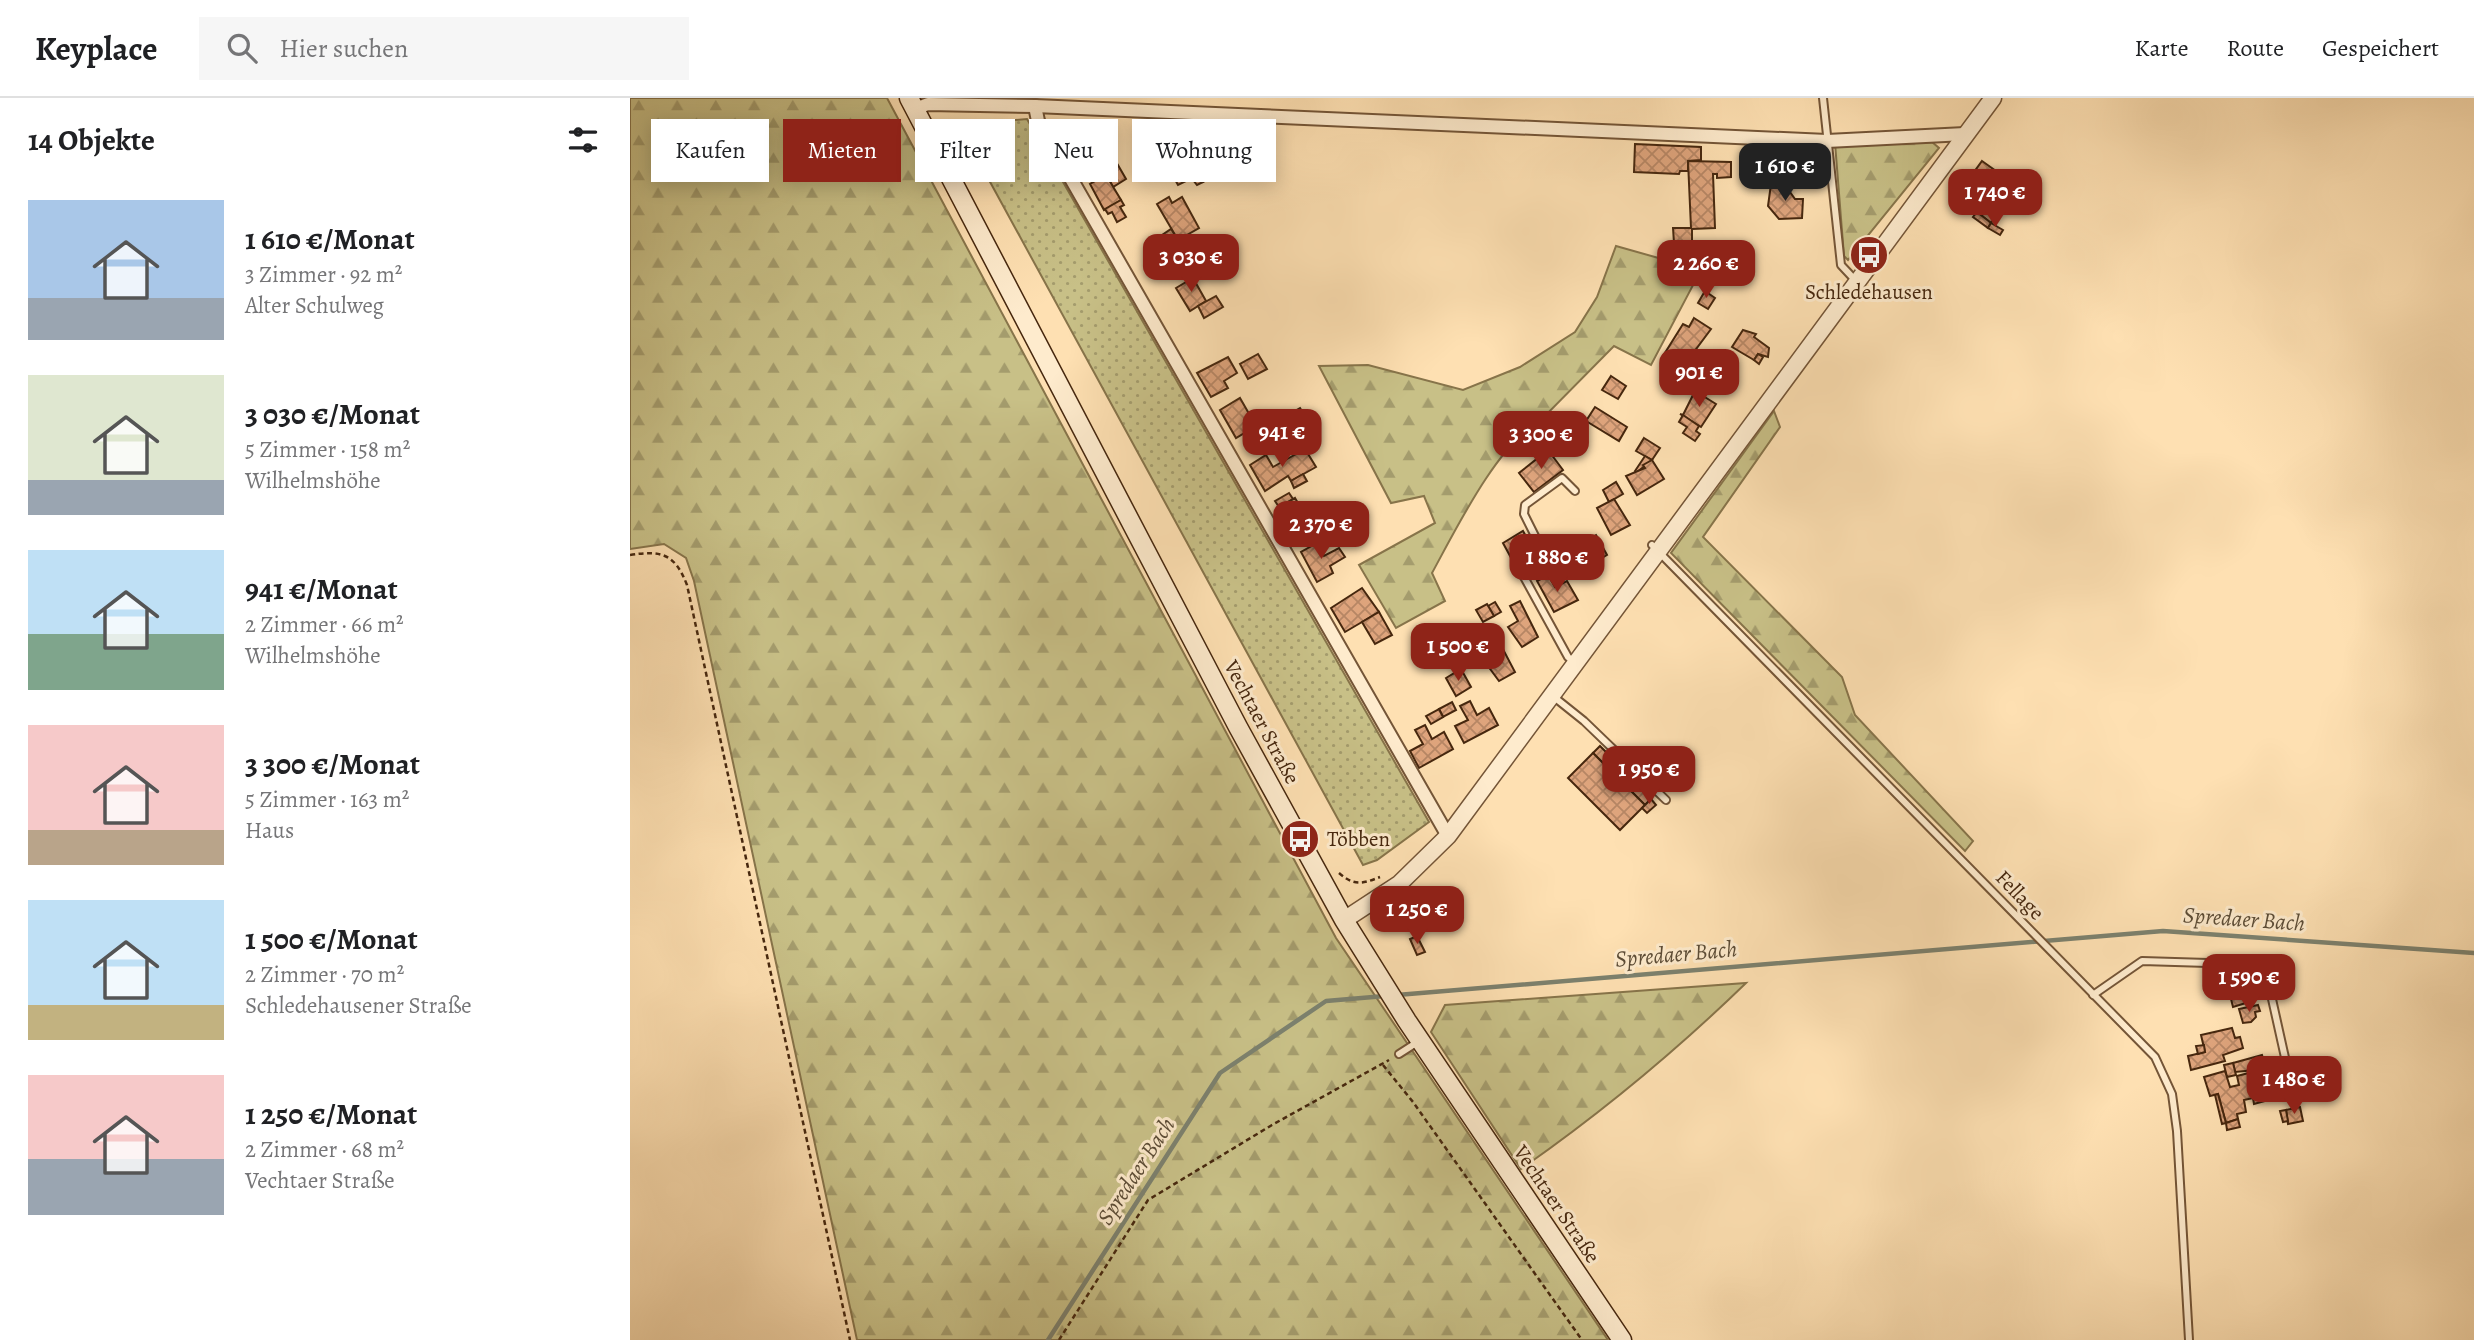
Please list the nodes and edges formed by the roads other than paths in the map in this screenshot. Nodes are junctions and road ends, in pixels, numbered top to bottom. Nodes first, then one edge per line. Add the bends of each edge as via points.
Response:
1 (1823, 98) edge
2 (1993, 98) edge
3 (912, 104) edge
4 (1035, 106) junction
5 (1965, 134) junction
6 (1827, 141) junction
7 (1858, 283) junction
8 (1575, 491) dead end
9 (1656, 549) junction
10 (1576, 665) junction
11 (1552, 696) junction
12 (1666, 800) dead end
13 (1448, 836) junction
14 (1344, 920) junction
15 (2093, 995) junction
16 (1413, 1045) dead end
17 (1399, 1054) road end
18 (2286, 1062) dead end
19 (1622, 1340) edge
20 (2189, 1340) edge

1 - 6 lane
2 - 5 street
3 - 4 street
3 - 14 main road, Vechtaer Straße
4 - 6 street
4 - 13 street via 1038,121
5 - 6 street
5 - 7 street
6 - 7 lane via 1841,265
7 - 9 street
8 - 10 lane via 1562,478 1525,505 1524,513 1548,562 1524,577
9 - 10 street
9 - 15 lane, Fellage
10 - 11 street
11 - 12 lane via 1584,720
11 - 13 street
13 - 14 street via 1399,884
14 - 19 main road, Vechtaer Straße
15 - 18 lane via 2142,961 2241,964 2266,972
15 - 20 lane, Fellage via 2155,1057 2172,1094
16 - 17 lane

